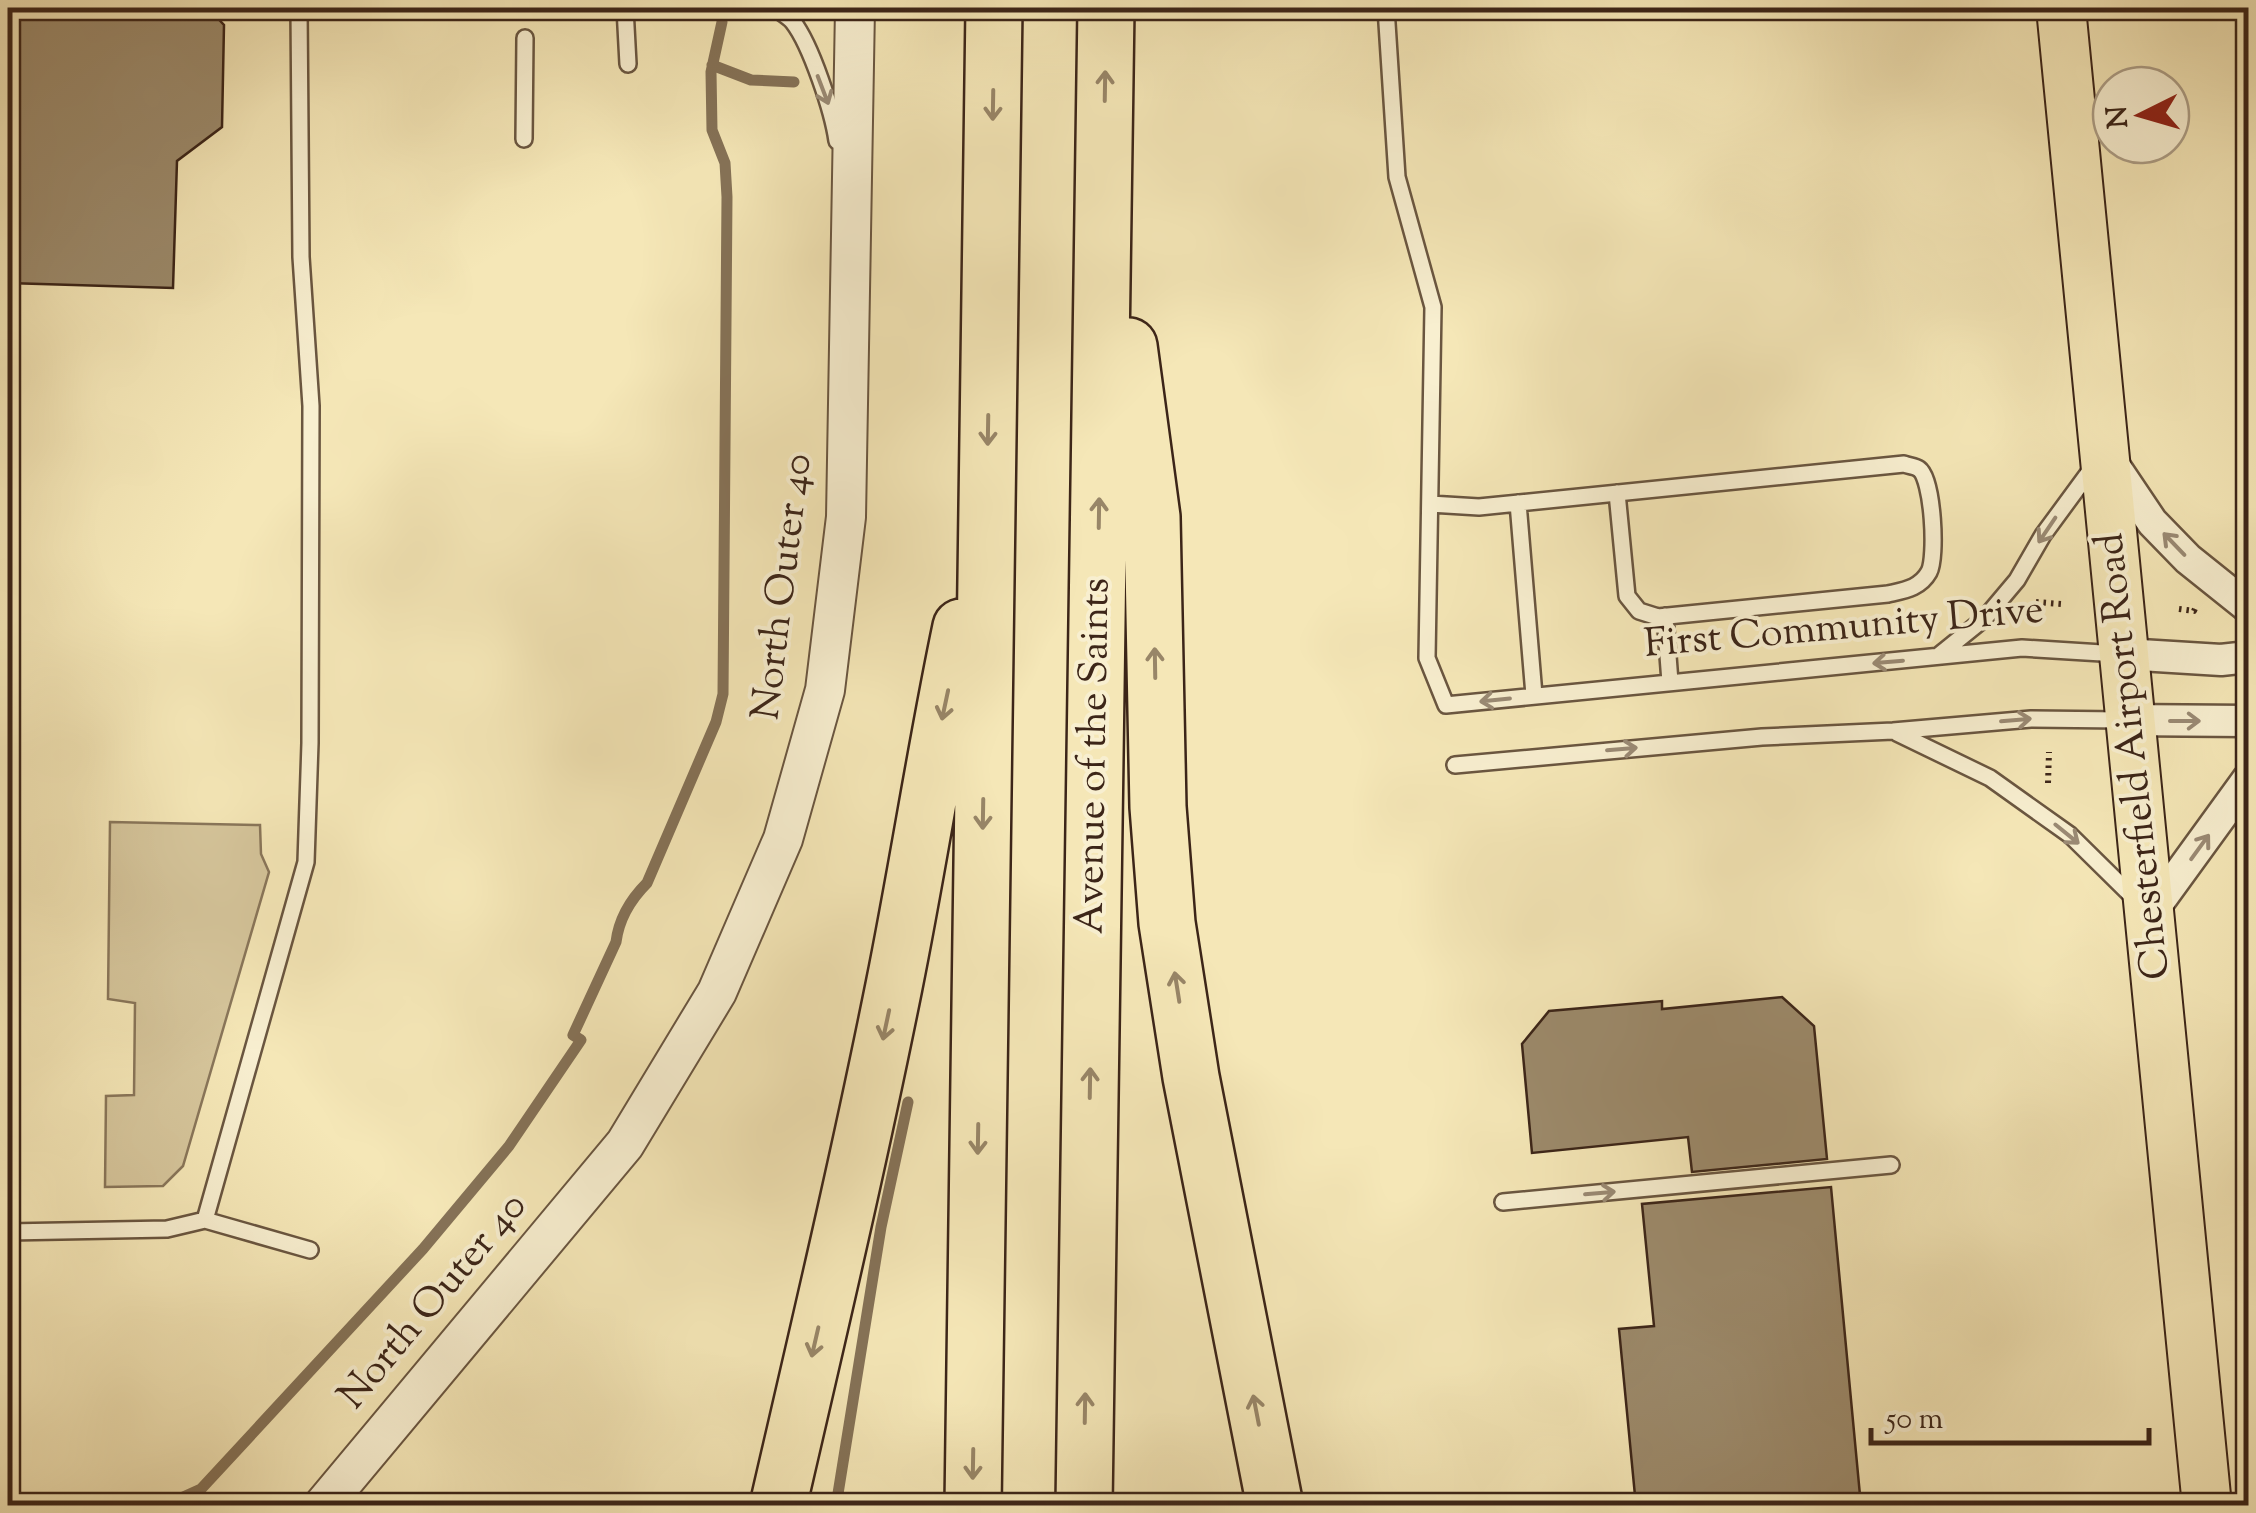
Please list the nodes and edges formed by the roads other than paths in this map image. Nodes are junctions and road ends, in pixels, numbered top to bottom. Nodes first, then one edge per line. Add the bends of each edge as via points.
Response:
1 (299, 8) edge
2 (624, 8) edge
3 (775, 8) edge
4 (855, 8) edge
5 (994, 8) edge
6 (1106, 8) edge
7 (1386, 8) edge
8 (2061, 8) edge
9 (525, 38) dead end
10 (628, 64) dead end
11 (524, 139) dead end
12 (1104, 165) junction
13 (850, 242) junction
14 (2105, 451) junction
15 (1617, 493) junction
16 (1518, 503) junction
17 (1430, 504) junction
18 (987, 507) junction
19 (2248, 607) edge
20 (1665, 616) junction
21 (2124, 654) junction
22 (1938, 657) junction
23 (2248, 657) edge
24 (1670, 682) junction
25 (1534, 696) junction
26 (2248, 720) edge
27 (2126, 721) junction
28 (1893, 731) junction
29 (1455, 765) dead end
30 (2248, 779) edge
31 (2150, 914) junction
32 (1891, 1165) dead end
33 (1502, 1202) dead end
34 (205, 1220) junction
35 (8, 1232) edge
36 (310, 1250) dead end
37 (323, 1506) edge
38 (778, 1506) edge
39 (972, 1506) edge
40 (1084, 1506) edge
41 (1275, 1506) edge
42 (2206, 1506) edge

1 - 34 lane via 300,257 310,406 306,862
2 - 10 lane
3 -> 13 lane via 793,22 833,115
4 - 13 street, North Outer 40
5 -> 18 highway
12 -> 6 highway, Avenue of the Saints
7 - 17 lane via 1398,177 1433,307
8 - 14 main road, Chesterfield Airport Road
9 - 11 lane
40 -> 12 highway, Avenue of the Saints
41 -> 12 highway via 1167,923 1152,517
13 - 37 street, North Outer 40 via 846,518 825,690 783,839 717,992 625,1144
19 -> 14 street via 2152,522
14 - 21 main road, Chesterfield Airport Road
14 -> 22 lane via 2017,580
15 - 16 lane
15 - 20 lane via 1627,596 1639,611
15 - 20 lane via 1904,464 1927,480 1934,554 1914,588
16 - 17 lane
16 - 25 lane
25 -> 17 lane, First Community Drive via 1446,704 1427,658
18 -> 38 highway via 894,990
18 -> 39 highway
20 - 24 lane
21 - 22 lane, First Community Drive via 2022,648
21 - 23 street, First Community Drive
21 - 27 main road, Chesterfield Airport Road
22 -> 24 lane, First Community Drive
24 - 25 lane, First Community Drive
27 -> 26 street
28 -> 27 lane via 2031,719
27 - 31 main road, Chesterfield Airport Road
29 -> 28 lane
28 -> 31 lane via 1990,778 2070,834
31 -> 30 street
31 - 42 main road, Chesterfield Airport Road
33 -> 32 lane
34 - 35 lane via 167,1229
34 - 36 lane

